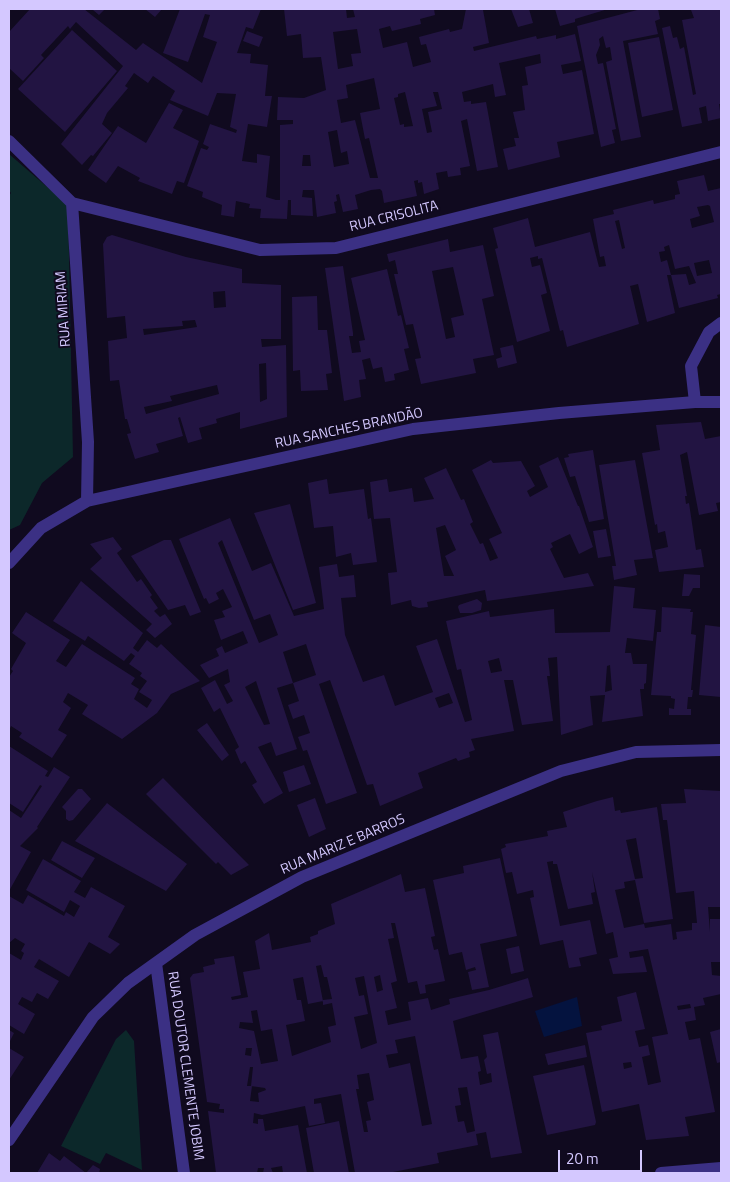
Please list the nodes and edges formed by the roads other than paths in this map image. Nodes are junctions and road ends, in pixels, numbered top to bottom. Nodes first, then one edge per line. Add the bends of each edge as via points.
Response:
1 (9, 141) edge
2 (721, 152) edge
3 (72, 203) junction
4 (721, 323) edge
5 (695, 402) junction
6 (721, 402) edge
7 (87, 501) junction
8 (9, 563) edge
9 (721, 750) edge
10 (156, 963) junction
11 (9, 1140) edge
12 (721, 1168) edge
13 (184, 1173) edge
14 (661, 1173) edge

1 - 3 street
2 - 3 street, RUA CRISOLITA via 336,248 260,250
3 - 7 street, RUA MIRIAM via 88,442
4 - 5 street via 709,332 691,366
5 - 6 street, RUA SANCHES BRANDÃO
5 - 7 street, RUA SANCHES BRANDÃO via 413,429
7 - 8 street, RUA SANCHES BRANDÃO via 41,528
9 - 10 street, RUA MARIZ E BARROS via 636,752 561,771 302,877 195,935
10 - 11 street, RUA MARIZ E BARROS via 128,983 93,1017
10 - 13 street, RUA DOUTOR CLEMENTE JOBIM
12 - 14 street

